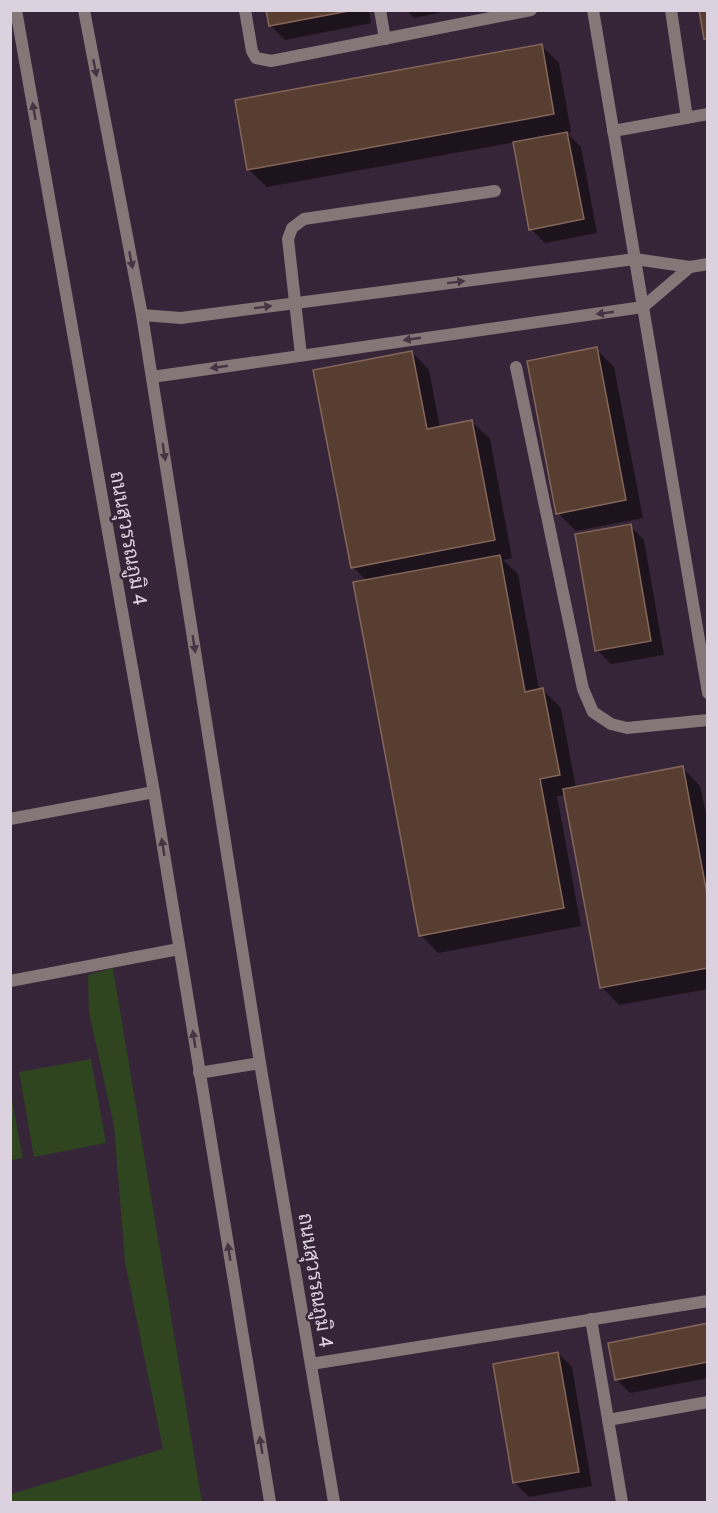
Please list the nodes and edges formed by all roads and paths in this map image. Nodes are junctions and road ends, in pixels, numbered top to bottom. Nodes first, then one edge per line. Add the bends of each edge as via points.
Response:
1 (16, 10) edge
2 (84, 10) edge
3 (245, 10) edge
4 (380, 10) edge
5 (593, 10) edge
6 (671, 10) edge
7 (524, 11) edge
8 (385, 39) junction
9 (708, 114) edge
10 (687, 118) junction
11 (613, 131) junction
12 (495, 191) dead end
13 (635, 259) junction
14 (708, 264) edge
15 (690, 267) junction
16 (296, 303) junction
17 (643, 308) junction
18 (142, 315) junction
19 (302, 355) junction
20 (516, 368) dead end
21 (152, 377) junction
22 (708, 693) edge
23 (708, 720) edge
24 (154, 792) junction
25 (10, 819) edge
26 (179, 949) junction
27 (10, 981) edge
28 (260, 1063) junction
29 (199, 1072) junction
30 (708, 1301) edge
31 (591, 1319) junction
32 (310, 1364) junction
33 (708, 1402) edge
34 (608, 1420) junction
35 (270, 1503) edge
36 (334, 1503) edge
37 (622, 1503) edge

24 -> 1 street, ถนนสุวรรณภูมิ 4
2 -> 18 street, ถนนสุวรรณภูมิ 4
3 - 8 street via 256,58 271,61
4 - 8 street
5 - 11 street
6 - 10 street
7 - 8 street
9 - 10 street
10 - 11 street
11 - 13 street
12 - 16 street via 304,219 292,228 288,239
13 - 15 street
16 -> 13 street
13 - 17 street
14 - 15 street
15 - 17 street
18 -> 16 street via 181,318
16 - 19 street
17 -> 19 street
17 - 22 street
18 - 21 street, ถนนสุวรรณภูมิ 4
19 -> 21 street
20 - 23 street via 583,689 593,712 610,724 627,728
21 -> 28 street, ถนนสุวรรณภูมิ 4
24 - 25 street
26 -> 24 street, ถนนสุวรรณภูมิ 4
26 - 27 street
29 -> 26 street, ถนนสุวรรณภูมิ 4
28 - 29 street
28 - 32 street, ถนนสุวรรณภูมิ 4
35 -> 29 street, ถนนสุวรรณภูมิ 4
30 - 31 street
31 - 32 street
31 - 34 street
32 - 36 street, ถนนสุวรรณภูมิ 4
33 - 34 street
34 - 37 street

